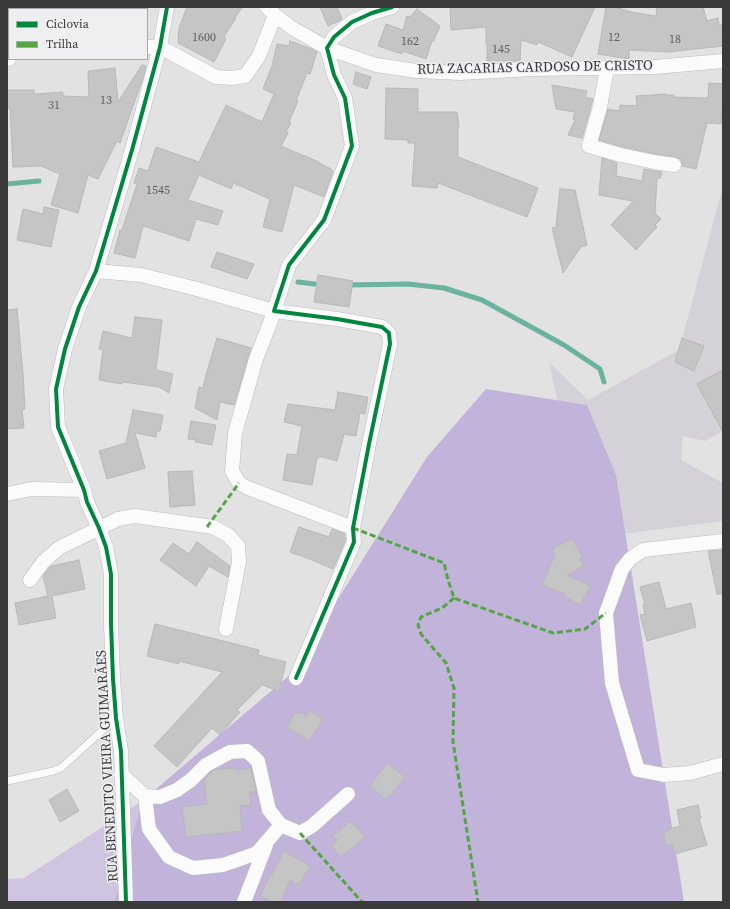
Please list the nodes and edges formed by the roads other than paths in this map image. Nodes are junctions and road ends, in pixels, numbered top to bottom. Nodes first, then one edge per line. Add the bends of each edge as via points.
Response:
1 (168, 7) edge
2 (392, 7) edge
3 (271, 11) edge
4 (154, 47) edge
5 (327, 48) junction
6 (723, 61) edge
7 (607, 68) junction
8 (674, 165) dead end
9 (96, 271) junction
10 (274, 311) junction
11 (84, 490) junction
12 (7, 494) edge
13 (100, 528) junction
14 (354, 528) junction
15 (723, 541) edge
16 (30, 580) dead end
17 (226, 629) dead end
18 (296, 678) dead end
19 (116, 718) junction
20 (723, 764) edge
21 (121, 774) junction
22 (7, 781) edge
23 (348, 794) dead end
24 (145, 796) junction
25 (280, 825) junction
26 (268, 840) junction
27 (126, 902) edge
28 (244, 902) edge

1 - 4 street, RUA BENEDITO VIEIRA GUIMARÃES
2 - 5 street via 352,22 334,37
3 - 4 street via 258,56 245,76 216,77
3 - 5 street, RUA ZACARIAS CARDOSO DE CRISTO via 292,28
4 - 9 street, RUA BENEDITO VIEIRA GUIMARÃES via 132,150
5 - 7 street, RUA ZACARIAS CARDOSO DE CRISTO via 376,65 417,71
5 - 10 street via 334,74 345,98 352,146 324,220 289,265
6 - 7 street, RUA ZACARIAS CARDOSO DE CRISTO
7 - 8 street via 589,146
9 - 10 street via 141,275
9 - 11 street, RUA BENEDITO VIEIRA GUIMARÃES via 79,306 65,349 56,389 58,427
10 - 14 street via 256,359 235,433 232,471 239,483 248,488
10 - 14 street via 382,327 389,333 390,344
11 - 12 street via 32,489
11 - 13 street, RUA BENEDITO VIEIRA GUIMARÃES
13 - 16 street via 59,548 43,562
13 - 17 street via 118,519 135,516 213,528 228,535 238,546 240,562
13 - 19 street, RUA BENEDITO VIEIRA GUIMARÃES via 111,574
14 - 18 street via 354,542
15 - 20 street via 643,550 630,559 622,569 606,613 612,683 638,770 664,774 690,773
19 - 21 street, RUA BENEDITO VIEIRA GUIMARÃES via 121,751
19 - 22 lane via 61,768
21 - 24 street
21 - 27 street, RUA BENEDITO VIEIRA GUIMARÃES
23 - 25 street via 312,826 300,833
24 - 25 street via 160,797 177,790 206,765 230,752 246,751 258,761 269,810
24 - 26 street via 149,828 169,857 193,868 223,865 257,853
25 - 26 street
26 - 28 street

